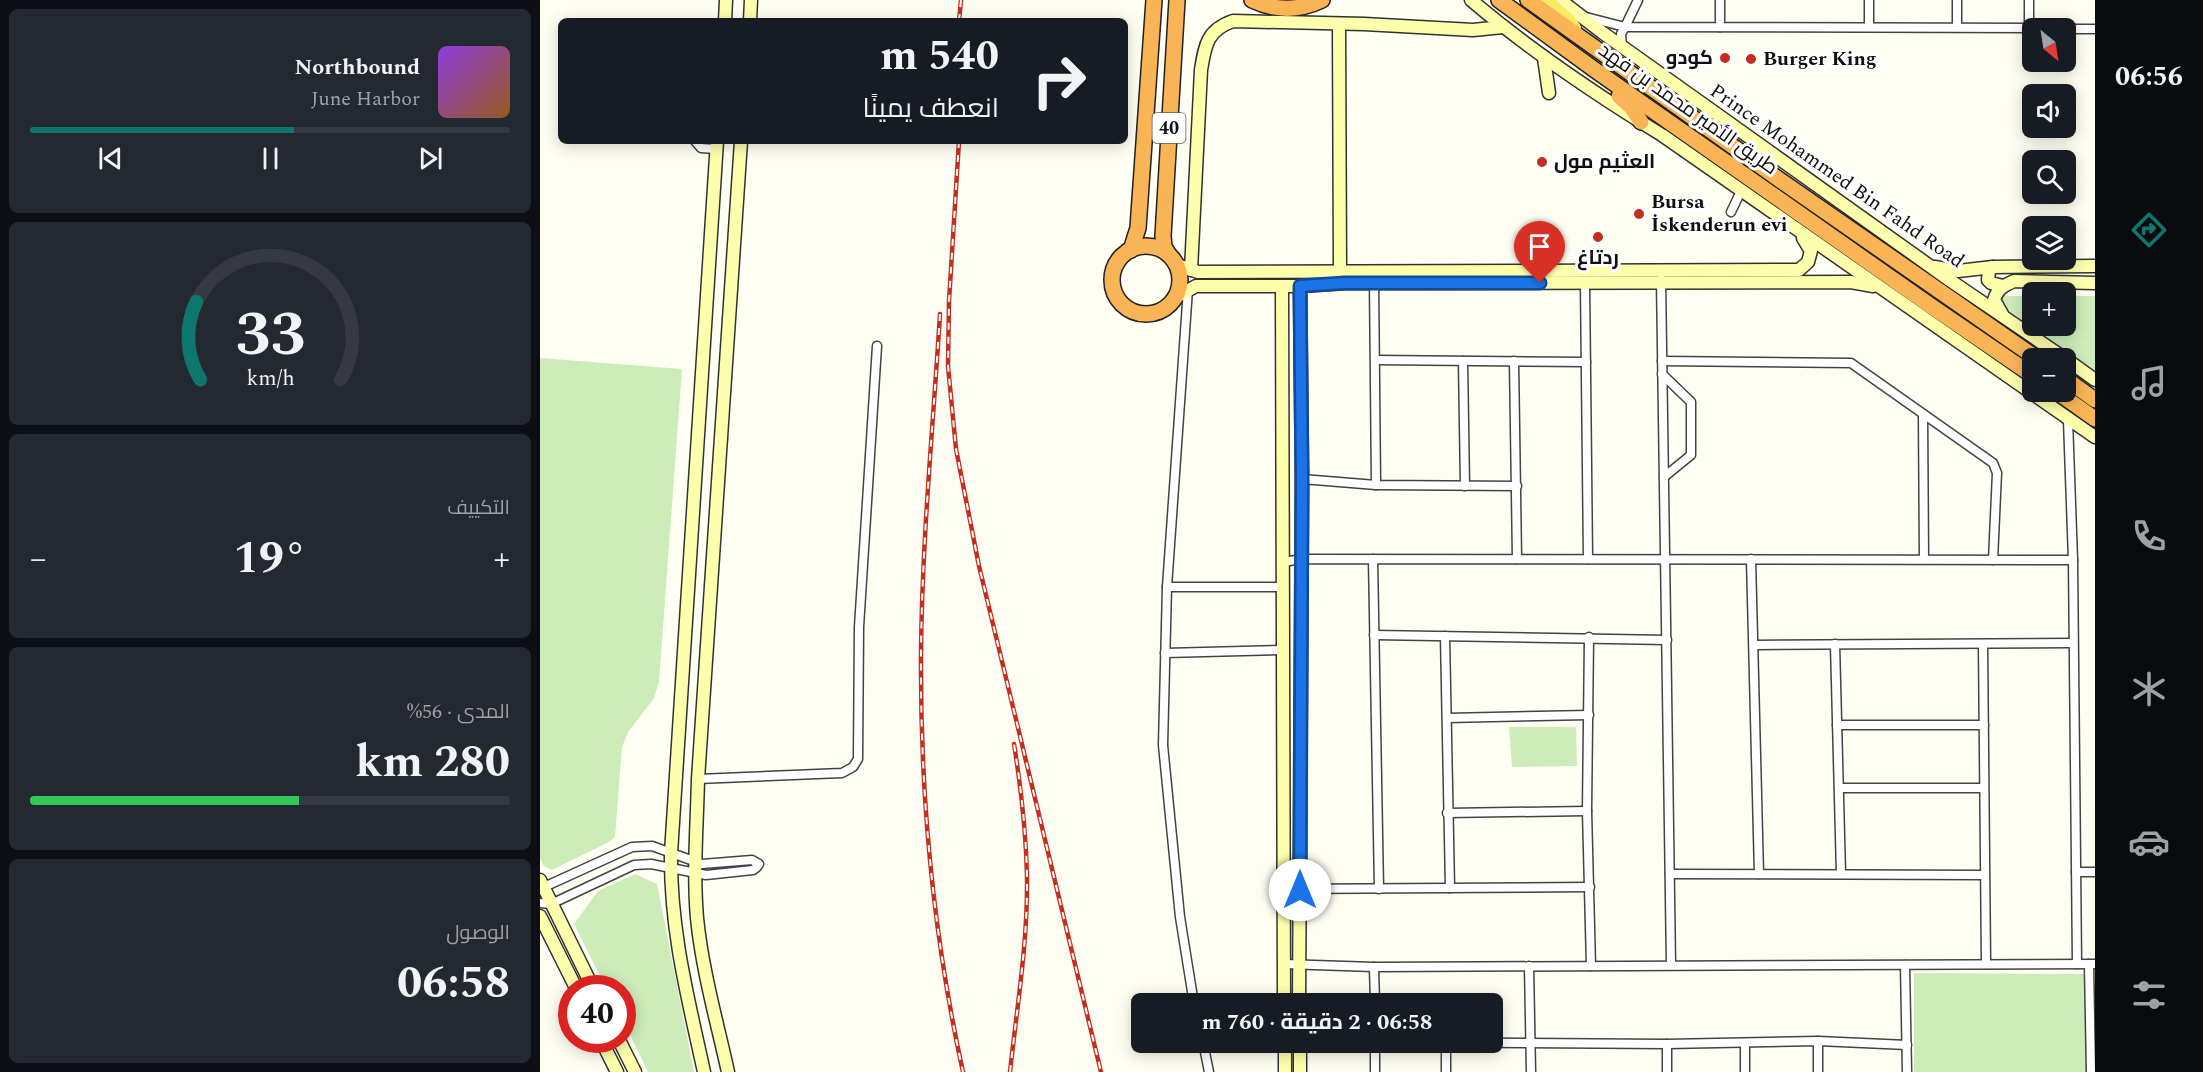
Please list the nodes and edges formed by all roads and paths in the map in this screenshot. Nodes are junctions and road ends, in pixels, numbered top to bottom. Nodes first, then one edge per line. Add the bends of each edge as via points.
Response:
1 (726, 0) edge
2 (751, 0) edge
3 (1154, 0) edge
4 (1177, 0) edge
5 (1252, 0) edge
6 (1322, 0) edge
7 (1471, 0) edge
8 (1499, 0) edge
9 (1528, 0) edge
10 (1545, 0) edge
11 (1560, 0) edge
12 (1638, 0) edge
13 (1720, 0) edge
14 (1869, 0) edge
15 (1957, 0) edge
16 (2029, 0) edge
17 (1579, 15) junction
18 (725, 18) edge
19 (750, 18) edge
20 (2029, 18) edge
21 (1339, 24) junction
22 (1869, 26) junction
23 (1503, 27) junction
24 (1625, 27) junction
25 (1720, 27) junction
26 (1957, 27) junction
27 (2022, 28) edge
28 (2076, 29) edge
29 (2095, 29) edge
30 (1582, 40) junction
31 (1622, 47) junction
32 (1544, 58) junction
33 (1595, 70) junction
34 (1549, 93) dead end
35 (1641, 122) junction
36 (697, 144) edge
37 (741, 144) edge
38 (717, 145) edge
39 (1741, 191) junction
40 (1731, 212) dead end
41 (1799, 232) junction
42 (1131, 250) junction
43 (1179, 263) junction
44 (1929, 265) junction
45 (2095, 266) edge
46 (1993, 267) junction
47 (1340, 271) junction
48 (1374, 277) junction
49 (1661, 277) junction
50 (1585, 283) junction
51 (2095, 283) edge
52 (1282, 286) junction
53 (1300, 286) junction
54 (2002, 286) junction
55 (1877, 287) junction
56 (1182, 293) junction
57 (2006, 320) junction
58 (877, 346) dead end
59 (2022, 348) edge
60 (2048, 348) edge
61 (1376, 360) junction
62 (1463, 361) junction
63 (1514, 361) junction
64 (1662, 361) junction
65 (1586, 362) junction
66 (2076, 367) edge
67 (2022, 368) edge
68 (1662, 374) junction
69 (2095, 380) edge
70 (2076, 386) edge
71 (2095, 400) edge
72 (2071, 402) edge
73 (1923, 414) junction
74 (2095, 419) edge
75 (2068, 420) junction
76 (2095, 438) edge
77 (1664, 477) junction
78 (1302, 479) junction
79 (1376, 485) junction
80 (1465, 486) junction
81 (1517, 486) junction
82 (1302, 559) junction
83 (1373, 559) junction
84 (1517, 559) junction
85 (1588, 559) junction
86 (1665, 559) junction
87 (1751, 559) junction
88 (1924, 560) junction
89 (1994, 560) junction
90 (2073, 560) junction
91 (1283, 562) junction
92 (1283, 587) junction
93 (1167, 588) junction
94 (1374, 635) junction
95 (1445, 636) junction
96 (1589, 638) junction
97 (1667, 640) junction
98 (2073, 643) junction
99 (1835, 644) junction
100 (1983, 644) junction
101 (1755, 645) junction
102 (1283, 650) junction
103 (1165, 653) junction
104 (1590, 715) junction
105 (1447, 718) junction
106 (1984, 724) junction
107 (1837, 725) junction
108 (698, 779) junction
109 (1984, 788) junction
110 (1839, 789) junction
111 (1587, 811) junction
112 (1447, 813) junction
113 (671, 853) junction
114 (696, 868) junction
115 (671, 869) junction
116 (2076, 872) junction
117 (2095, 872) edge
118 (1670, 874) junction
119 (1759, 874) junction
120 (1841, 874) junction
121 (1984, 875) junction
122 (541, 887) edge
123 (1590, 887) junction
124 (1450, 888) junction
125 (1284, 889) junction
126 (1379, 889) junction
127 (1300, 890) junction
128 (546, 903) edge
129 (540, 916) edge
130 (1284, 964) junction
131 (1299, 964) junction
132 (1986, 964) junction
133 (2077, 964) junction
134 (2092, 964) edge
135 (1671, 965) junction
136 (1905, 965) junction
137 (1529, 966) junction
138 (1591, 966) junction
139 (1374, 967) junction
140 (570, 975) edge
141 (586, 975) edge
142 (1192, 993) edge
143 (1284, 993) edge
144 (1299, 993) edge
145 (1374, 993) edge
146 (1818, 1041) junction
147 (1503, 1044) edge
148 (1531, 1044) junction
149 (1667, 1044) junction
150 (1745, 1044) junction
151 (1907, 1045) junction
152 (608, 1053) edge
153 (626, 1053) edge
154 (1205, 1053) edge
155 (1285, 1053) edge
156 (1300, 1053) edge
157 (1375, 1053) edge
158 (1446, 1053) edge
159 (617, 1072) edge
160 (635, 1072) edge
161 (704, 1072) edge
162 (728, 1072) edge
163 (1209, 1072) edge
164 (1285, 1072) edge
165 (1300, 1072) edge
166 (1375, 1072) edge
167 (1446, 1072) edge
168 (1531, 1072) edge
169 (1667, 1072) edge
170 (1745, 1072) edge
171 (1818, 1072) edge
172 (1907, 1072) edge
173 (2091, 1072) edge

1 - 18 street
2 - 19 street
3 - 42 highway, 40 via 1138,228
4 - 43 highway, 40 via 1163,236 1164,247
5 - 6 highway via 1286,9
7 - 23 street
8 - 33 highway, طريق الأمير محمد بن فهد
9 - 30 highway, طريق الأمير محمد بن فهد
10 - 30 main road via 1568,20
11 - 17 street, Prince Mohammed Bin Fahd Road
12 - 24 street
13 - 25 street
14 - 22 street
15 - 26 street
16 - 20 street
17 - 24 street
17 - 31 street, Prince Mohammed Bin Fahd Road
21 - 23 street via 1473,30
21 - 43 street via 1233,21 1216,29 1205,45
21 - 47 street
22 - 25 street
22 - 26 street
23 - 32 street
24 - 25 street
24 - 31 street
26 - 27 street
28 - 29 street
30 - 59 highway, طريق الأمير محمد بن فهد
31 - 44 street, Prince Mohammed Bin Fahd Road
32 - 34 street
32 - 35 street
33 - 35 highway via 1606,87 1632,108
33 - 67 highway, طريق الأمير محمد بن فهد
35 - 39 street
36 - 38 street via 701,148
37 - 108 street
38 - 113 street
39 - 40 street
39 - 41 street
41 - 49 street via 1811,252 1808,262 1799,270
41 - 55 street
42 - 43 highway via 1151,247
42 - 56 highway via 1117,264 1113,276 1113,290 1124,306 1136,313 1149,314 1167,307
43 - 47 street via 1198,272
43 - 56 highway
44 - 46 street via 1958,271
44 - 57 street, Prince Mohammed Bin Fahd Road
45 - 46 street
46 - 54 street via 1988,280
47 - 48 street
48 - 49 street
48 - 50 street
48 - 53 street
48 - 61 street
49 - 50 street
49 - 55 street via 1851,282
49 - 64 street
50 - 65 street
51 - 54 street via 2014,281
52 - 53 street
52 - 56 street via 1196,286
52 - 91 street
53 - 78 street
54 - 57 street via 1994,300
55 - 75 street
56 - 93 street
57 - 60 street, Prince Mohammed Bin Fahd Road
58 - 108 street via 859,627 856,764 842,773
61 - 62 street
61 - 79 street
62 - 63 street
62 - 80 street
63 - 65 street
63 - 81 street
64 - 68 street
64 - 73 street via 1851,363
65 - 85 street
66 - 69 street, Prince Mohammed Bin Fahd Road
68 - 77 street
68 - 77 street via 1690,402 1691,455
70 - 71 highway
72 - 74 highway
73 - 88 street
73 - 89 street via 1993,463
75 - 76 street
75 - 90 street
77 - 86 street
78 - 79 street
78 - 82 street
79 - 80 street
80 - 81 street
81 - 84 street
82 - 83 street
82 - 91 street
82 - 127 street
83 - 84 street
83 - 94 street
84 - 85 street
85 - 86 street
86 - 87 street
86 - 97 street
87 - 88 street
87 - 101 street
88 - 89 street
89 - 90 street
90 - 98 street
91 - 92 street
92 - 93 street
92 - 102 street
93 - 103 street
94 - 95 street
94 - 126 street
95 - 96 street
95 - 105 street
96 - 97 street
96 - 104 street
97 - 118 street
98 - 100 street
98 - 116 street
99 - 100 street
99 - 101 street
99 - 107 street
100 - 106 street
101 - 119 street
102 - 103 street
102 - 125 street
103 - 142 street via 1163,745 1180,917
104 - 105 street
104 - 111 street
105 - 112 street
106 - 107 street
106 - 109 street
107 - 110 street
108 - 114 street
109 - 110 street
109 - 121 street
110 - 120 street
111 - 112 street
111 - 123 street
112 - 124 street
113 - 114 street
113 - 115 street
113 - 122 street via 652,846 632,847
114 - 114 street via 753,870 759,864 752,860
114 - 115 street
114 - 162 street via 702,945
115 - 128 street via 634,865
115 - 161 street via 673,920
116 - 117 street
116 - 133 street
118 - 119 street
118 - 135 street
119 - 120 street
120 - 121 street
121 - 132 street
122 - 128 street
123 - 124 street
123 - 138 street
124 - 126 street
125 - 127 street
125 - 130 street
126 - 127 street
127 - 131 street
128 - 141 street
129 - 140 street
130 - 131 street
130 - 143 street
131 - 139 street
131 - 144 street
132 - 133 street
132 - 136 street
133 - 134 street
134 - 173 street
135 - 136 street
135 - 138 street
136 - 151 street
137 - 138 street
137 - 139 street
137 - 148 street
139 - 145 street
146 - 150 street
146 - 151 street
146 - 171 street
147 - 148 street
148 - 149 street
148 - 168 street
149 - 150 street
149 - 169 street
150 - 170 street
151 - 172 street
152 - 159 street
153 - 160 street
154 - 163 street
155 - 164 street
156 - 165 street
157 - 166 street
158 - 167 street

